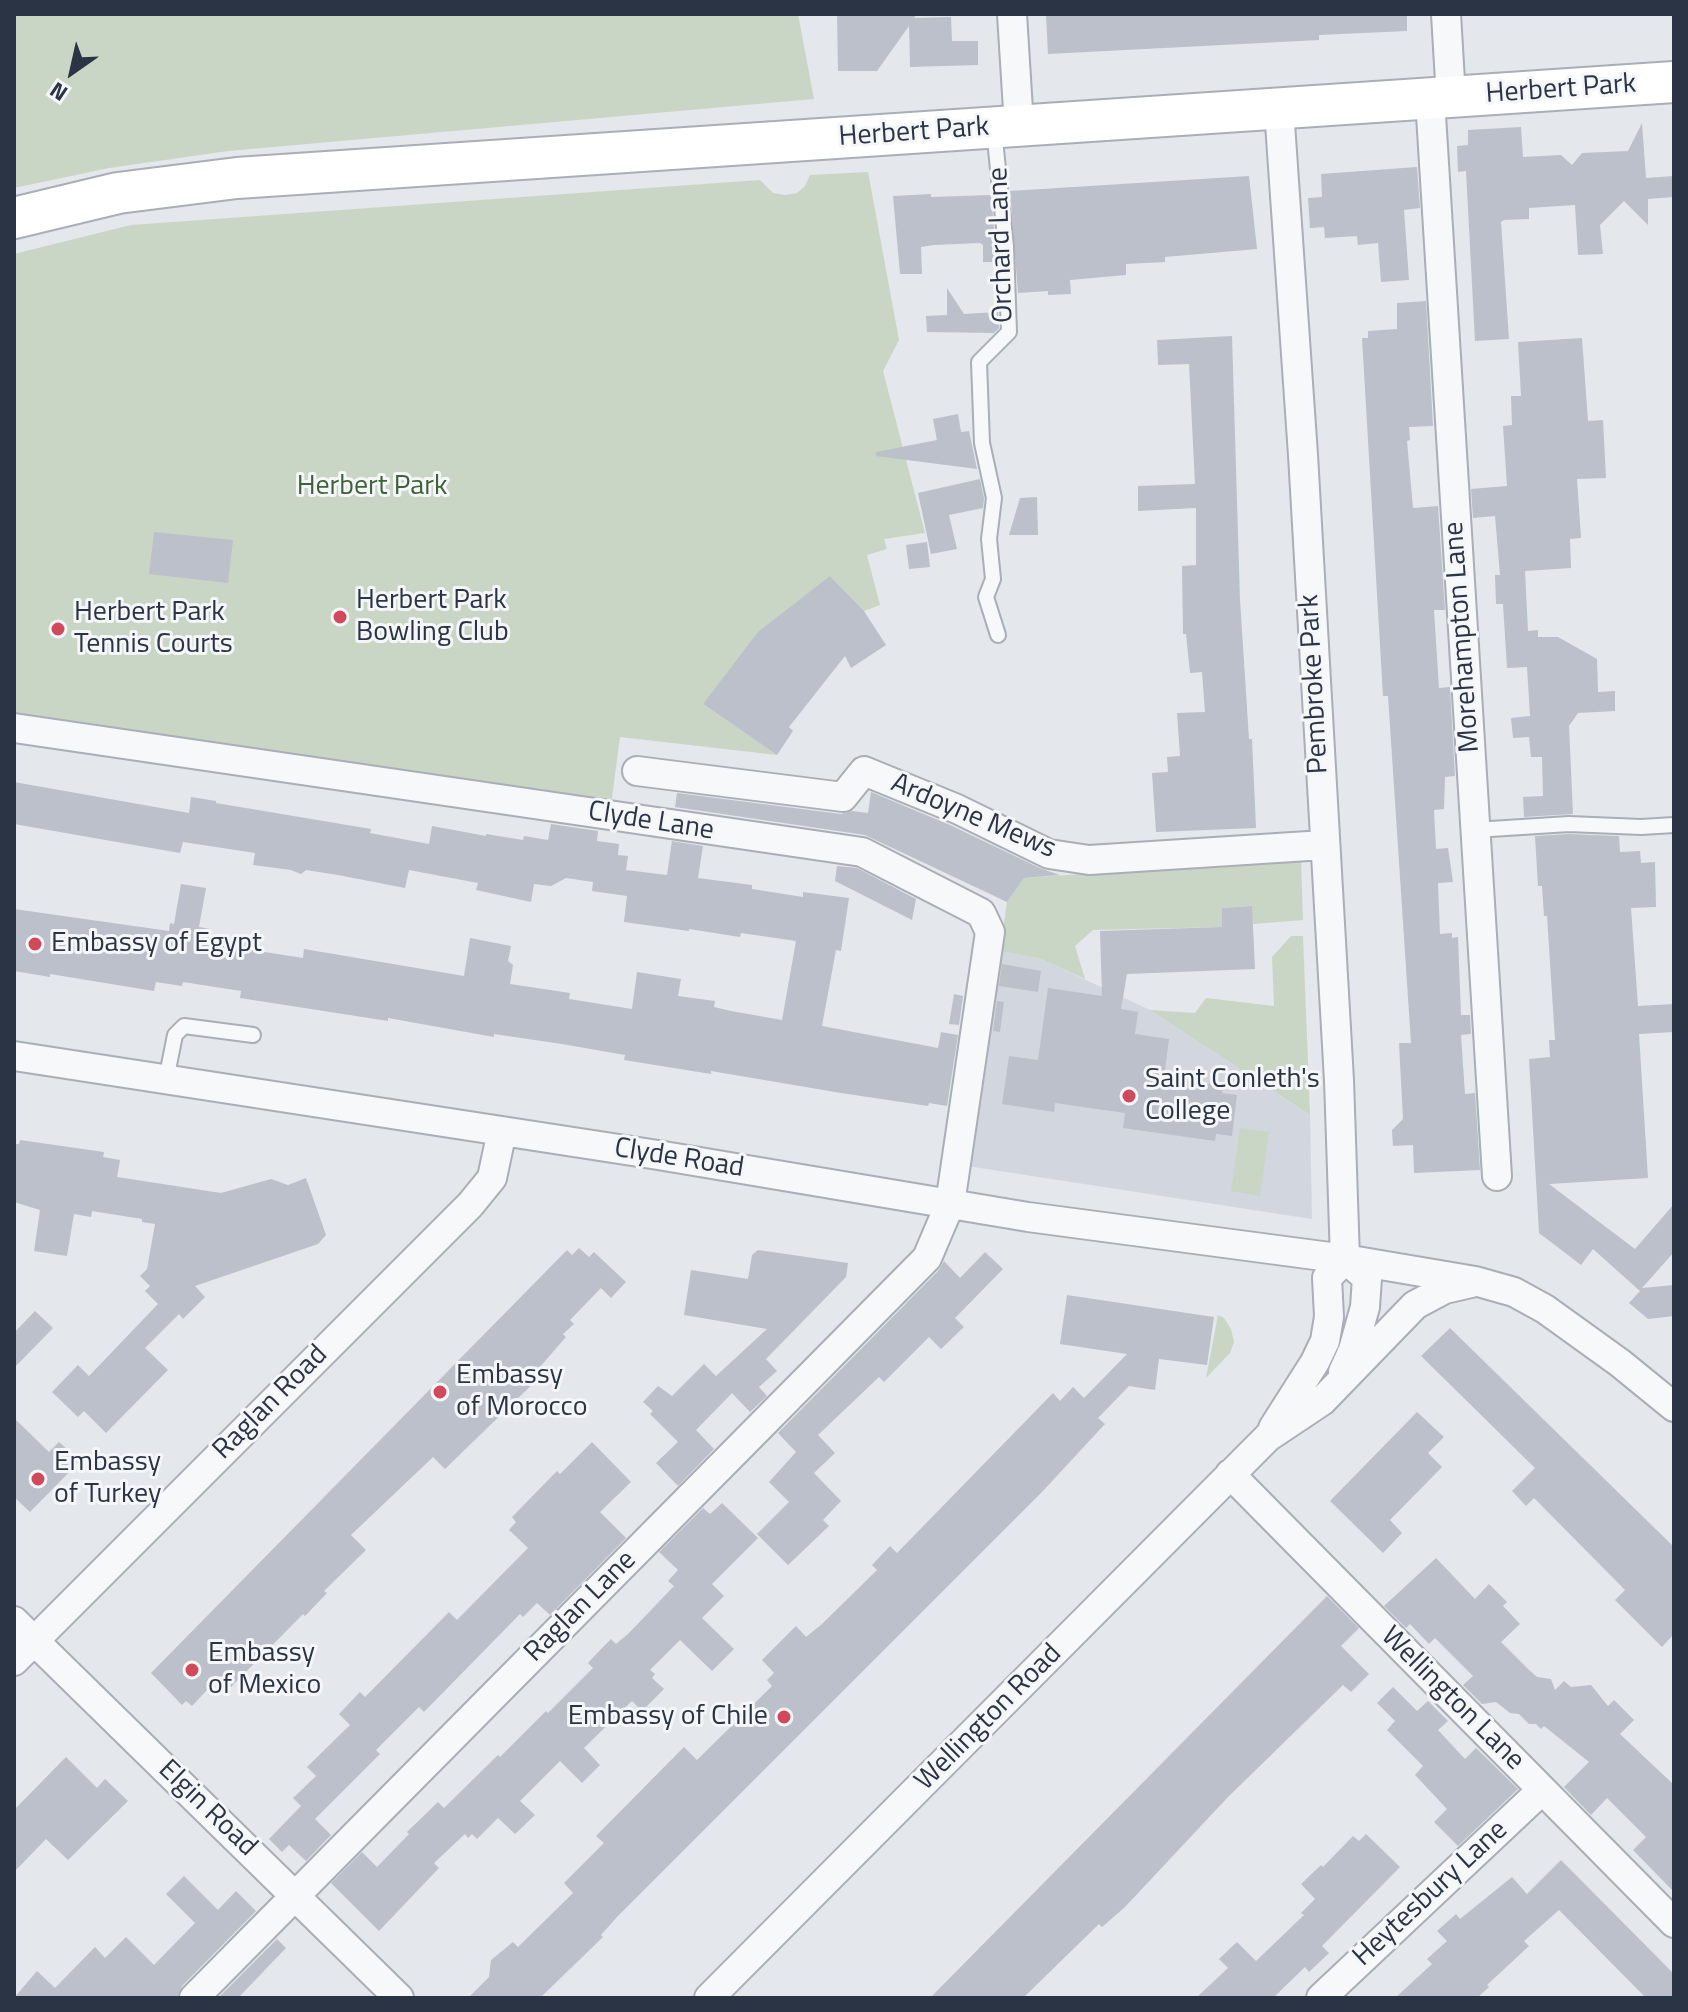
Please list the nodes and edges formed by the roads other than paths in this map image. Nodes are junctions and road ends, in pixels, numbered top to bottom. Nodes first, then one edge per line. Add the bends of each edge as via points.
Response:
1 (1012, 14) edge
2 (1446, 14) edge
3 (1674, 82) edge
4 (1440, 98) junction
5 (1279, 109) junction
6 (1006, 127) junction
7 (14, 218) edge
8 (998, 635) dead end
9 (14, 728) edge
10 (637, 771) dead end
11 (1674, 825) edge
12 (1475, 830) junction
13 (1324, 845) junction
14 (253, 1035) dead end
15 (14, 1056) edge
16 (166, 1080) junction
17 (502, 1131) junction
18 (1497, 1176) dead end
19 (950, 1204) junction
20 (1345, 1259) junction
21 (1475, 1281) junction
22 (1336, 1385) junction
23 (1674, 1407) edge
24 (1268, 1437) junction
25 (1230, 1474) junction
26 (14, 1621) edge
27 (34, 1641) junction
28 (14, 1661) edge
29 (1542, 1790) junction
30 (296, 1896) junction
31 (1674, 1923) edge
32 (194, 1998) edge
33 (399, 1998) edge
34 (709, 1998) edge
35 (1321, 1998) edge

1 - 6 street
2 - 4 street, Morehampton Lane
3 - 4 street, Herbert Park
4 - 5 street, Herbert Park
4 - 12 street, Morehampton Lane
5 - 6 street, Herbert Park
5 - 13 street, Pembroke Park
6 - 7 street, Herbert Park via 237,178 118,193
6 - 8 lane, Orchard Lane via 1009,332 979,362 982,443 994,498 989,539 993,579 986,597
9 - 19 street, Clyde Lane via 862,852 889,865 981,913 990,932
10 - 13 street, Ardoyne Mews via 843,797 864,771 1049,854 1089,860
11 - 12 lane
12 - 18 street, Morehampton Lane
13 - 20 street, Pembroke Park
14 - 16 lane via 184,1026 175,1035
15 - 16 street, Clyde Road
16 - 17 street, Clyde Road
17 - 19 street, Clyde Road
17 - 27 street, Raglan Road via 492,1178 470,1205
19 - 20 street, Clyde Road
19 - 30 street, Raglan Lane via 927,1258
20 - 21 street, Clyde Road
20 - 22 street, Wellington Road via 1367,1278 1365,1307
20 - 24 street, Wellington Road via 1327,1278 1325,1341
21 - 22 street, Wellington Road via 1415,1305
21 - 23 street, Clyde Road via 1514,1292 1545,1309
22 - 24 street, Wellington Road via 1322,1401
24 - 25 street, Wellington Road
25 - 29 street, Wellington Lane
25 - 34 street, Wellington Road
26 - 27 street, Elgin Road
27 - 28 street, Raglan Road
27 - 30 street, Elgin Road
29 - 31 street, Wellington Lane
29 - 35 street, Heytesbury Lane
30 - 32 street, Raglan Lane
30 - 33 street, Elgin Road

